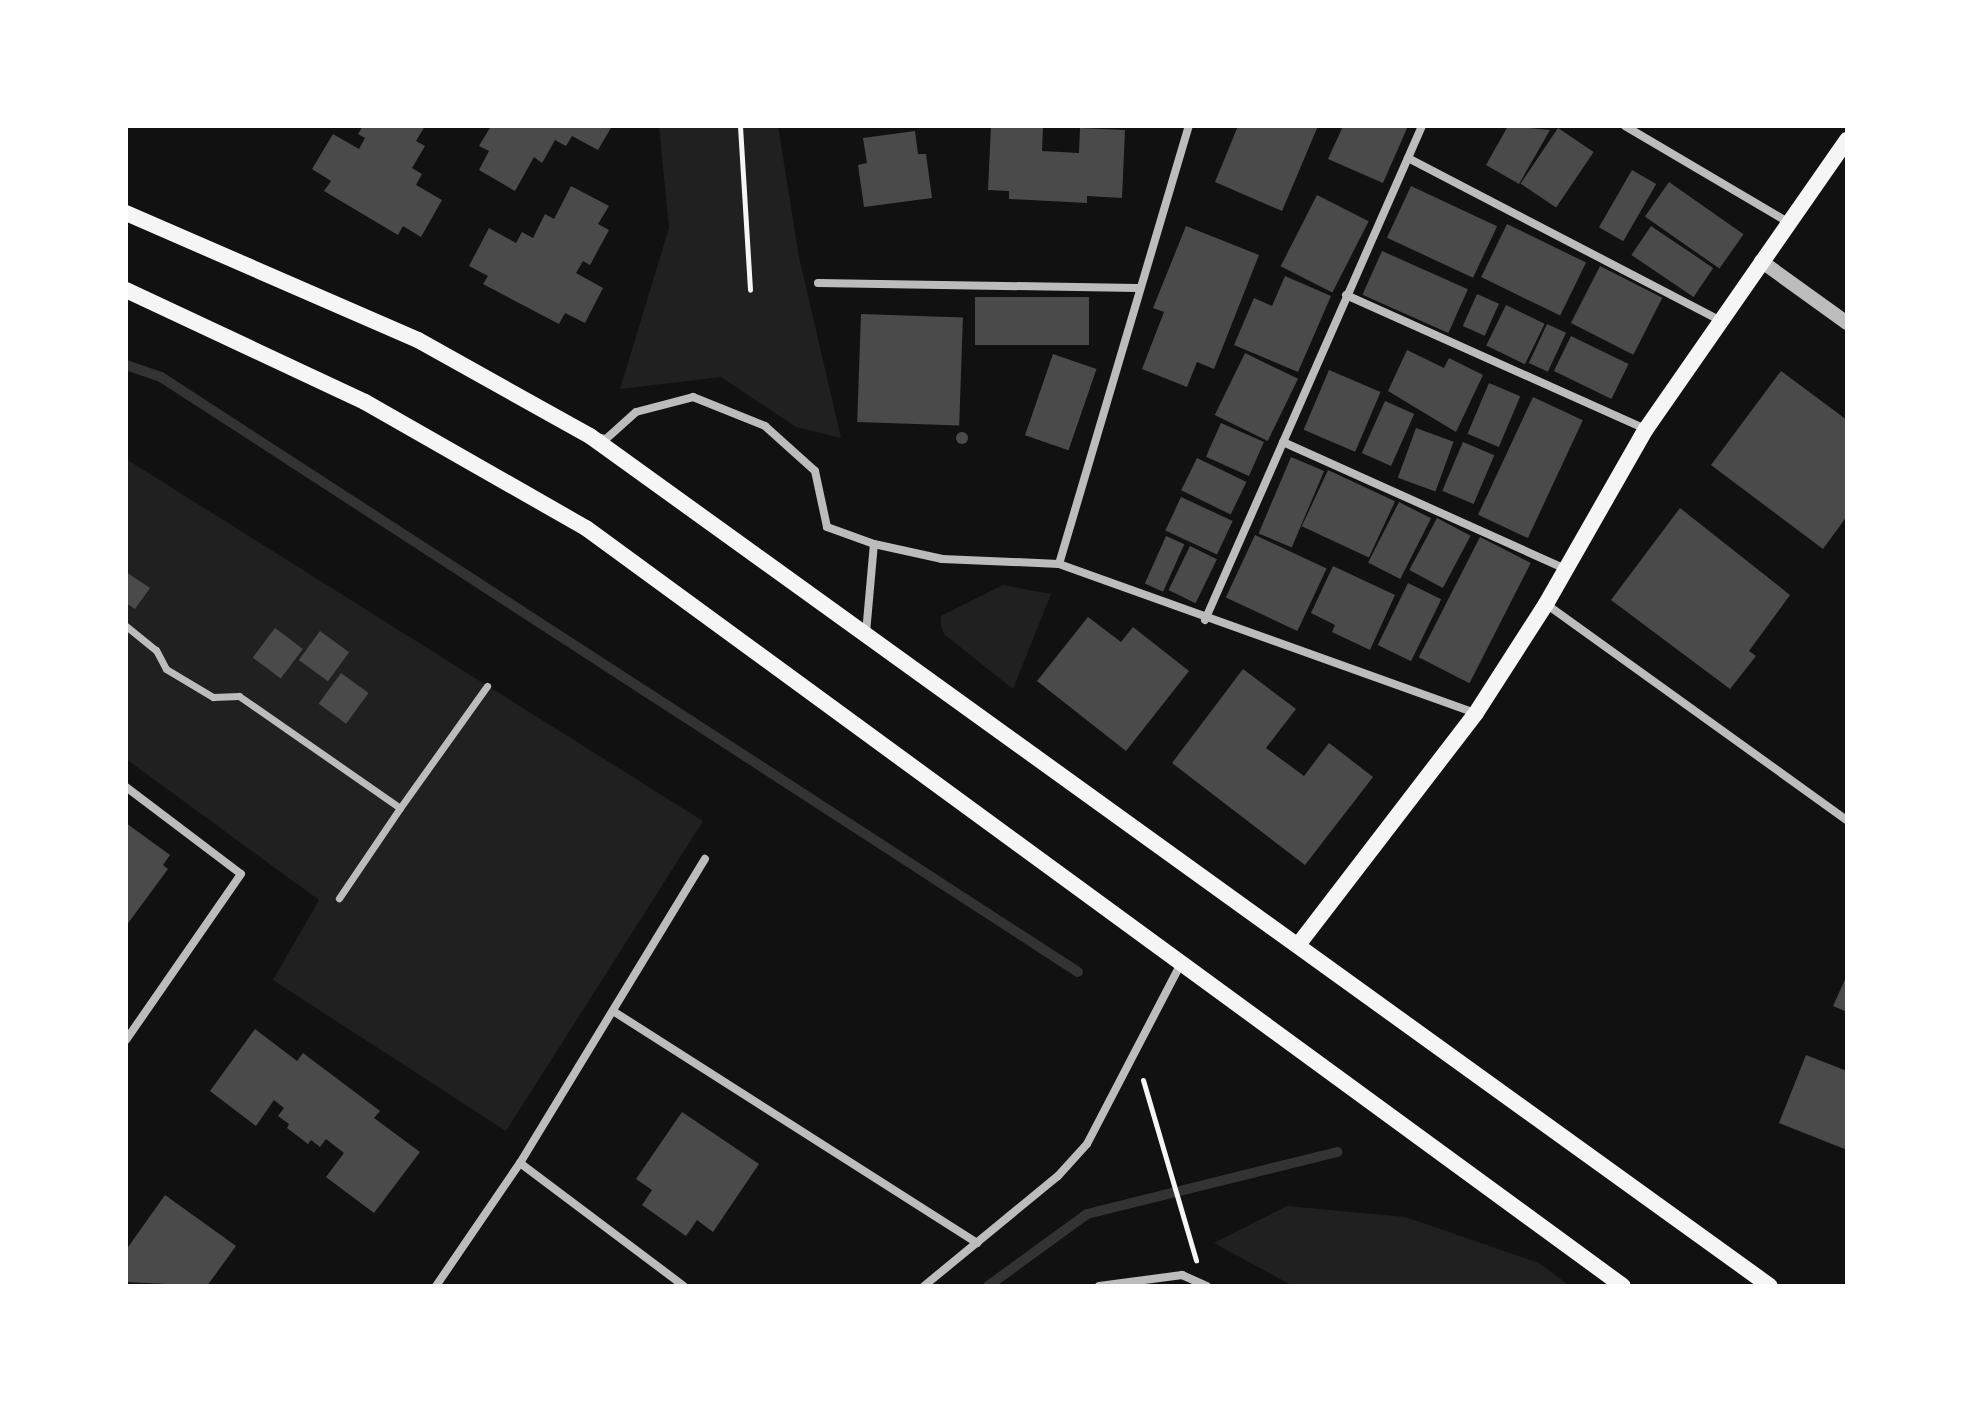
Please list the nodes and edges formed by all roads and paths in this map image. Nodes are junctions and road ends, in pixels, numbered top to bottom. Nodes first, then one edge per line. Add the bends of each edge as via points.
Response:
1 (740, 126) edge
2 (1189, 126) edge
3 (1422, 126) edge
4 (1625, 126) edge
5 (1847, 140) edge
6 (1408, 158) junction
7 (126, 213) edge
8 (1790, 223) junction
9 (1761, 261) junction
10 (818, 283) dead end
11 (1137, 288) junction
12 (126, 290) edge
13 (750, 290) dead end
14 (1346, 295) junction
15 (1721, 321) junction
16 (1847, 323) edge
17 (1646, 429) junction
18 (590, 436) junction
19 (1283, 442) junction
20 (874, 544) junction
21 (1059, 564) junction
22 (1566, 569) junction
23 (1546, 604) junction
24 (1205, 620) junction
25 (126, 626) edge
26 (865, 638) junction
27 (487, 686) dead end
28 (1476, 713) junction
29 (126, 787) edge
30 (400, 808) junction
31 (1847, 820) edge
32 (705, 859) dead end
33 (339, 898) dead end
34 (1298, 945) junction
35 (1180, 965) junction
36 (613, 1011) junction
37 (126, 1040) edge
38 (1134, 1057) junction
39 (520, 1163) junction
40 (1194, 1238) dead end
41 (977, 1243) junction
42 (436, 1286) edge
43 (684, 1286) edge
44 (924, 1286) edge
45 (1099, 1286) edge
46 (1207, 1286) edge
47 (1623, 1286) edge
48 (1770, 1286) edge

1 - 13 path
2 - 11 street
3 - 6 street
4 - 8 street
5 - 8 main road
6 - 14 street
6 - 15 street
7 - 18 main road via 418,340
8 - 9 main road
9 - 15 main road
9 - 16 street
10 - 11 street
11 - 21 street
12 - 35 main road via 365,402 586,528
14 - 17 street
14 - 19 street
15 - 17 main road
17 - 22 main road
18 - 20 street via 606,439 636,412 693,397 765,426 815,471 827,527
18 - 26 main road
19 - 22 street
19 - 24 street
20 - 21 street via 942,559
20 - 26 street
21 - 24 street
22 - 23 main road
23 - 28 main road
23 - 31 street
24 - 28 street
25 - 30 street via 156,650 166,669 213,697 239,696
26 - 34 main road
27 - 30 street
28 - 34 main road
29 - 37 street via 241,874
30 - 33 street
32 - 36 street
34 - 48 main road
35 - 38 street
35 - 47 main road
36 - 39 street
36 - 41 street
38 - 40 path
38 - 41 street via 1087,1144 1058,1176
39 - 42 street
39 - 43 street
41 - 44 street
45 - 46 street via 1182,1275

